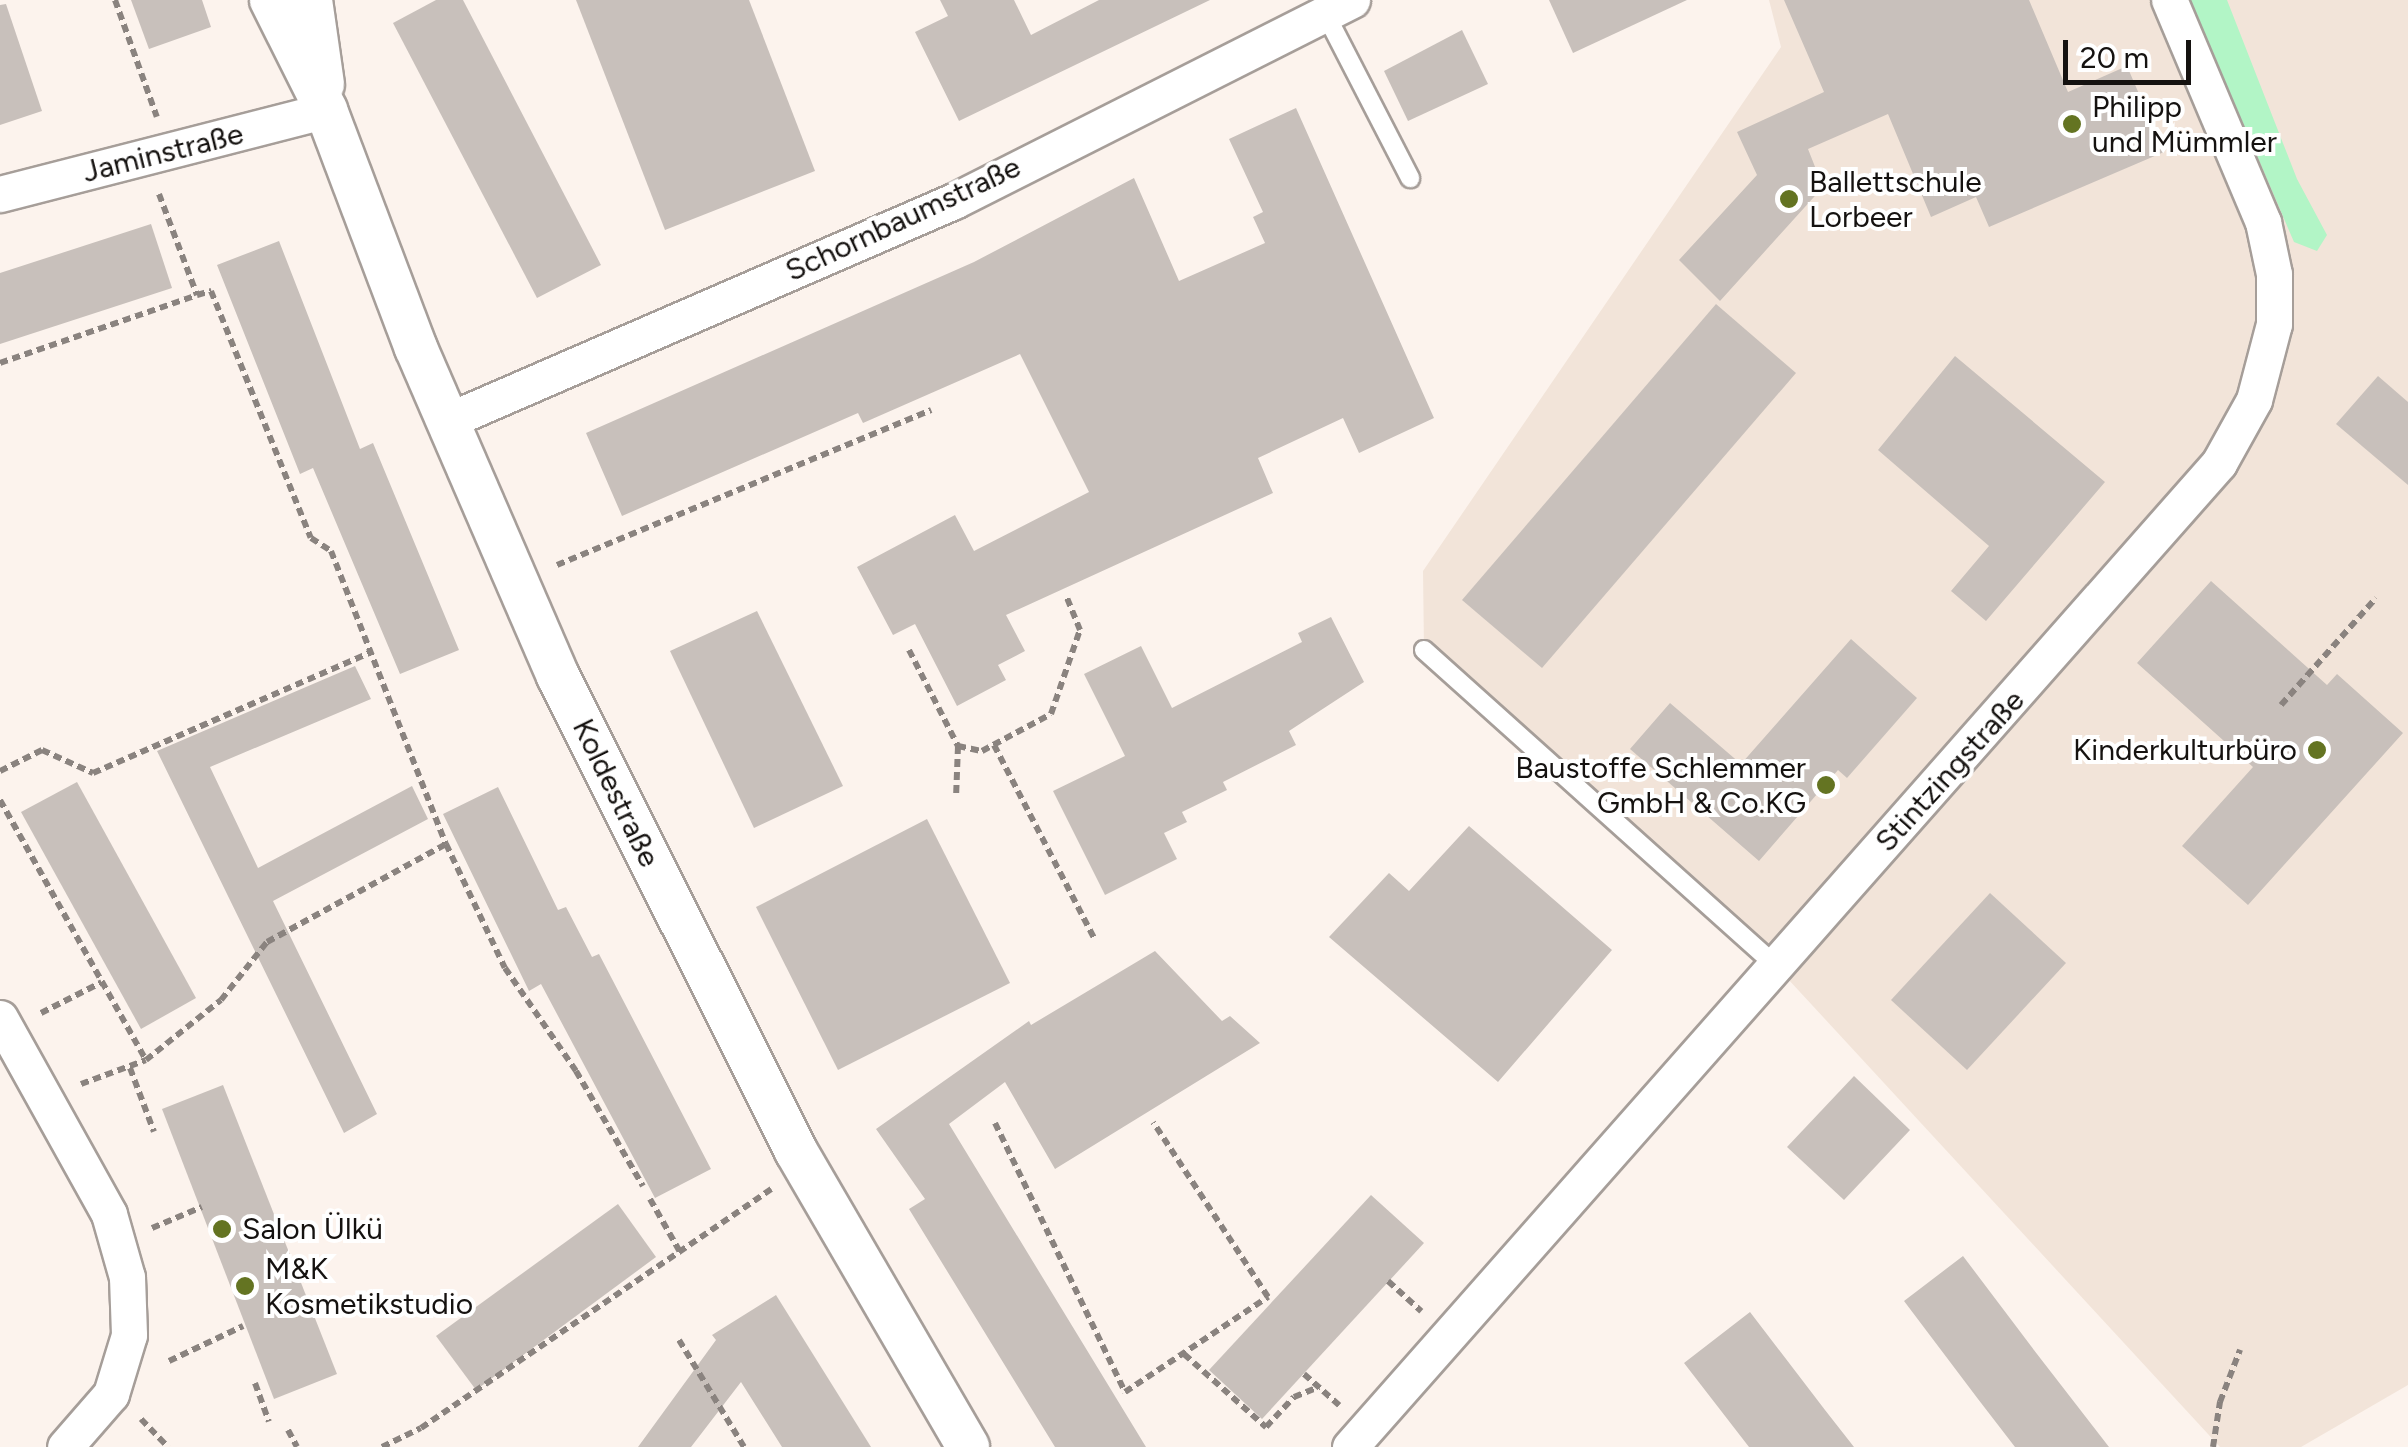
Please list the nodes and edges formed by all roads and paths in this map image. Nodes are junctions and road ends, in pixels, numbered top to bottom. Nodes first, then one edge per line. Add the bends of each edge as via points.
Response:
1 (115, 0) edge
2 (271, 0) edge
3 (311, 0) edge
4 (2169, 0) edge
5 (1338, 7) edge
6 (326, 110) junction
7 (157, 154) junction
8 (1410, 178) dead end
9 (0, 194) edge
10 (197, 295) junction
11 (0, 363) edge
12 (931, 410) dead end
13 (447, 421) junction
14 (519, 581) junction
15 (1067, 598) dead end
16 (2376, 598) dead end
17 (910, 650) dead end
18 (1424, 650) dead end
19 (374, 651) junction
20 (2281, 705) dead end
21 (958, 746) junction
22 (994, 746) junction
23 (0, 770) edge
24 (956, 798) dead end
25 (0, 800) edge
26 (446, 844) junction
27 (1094, 938) dead end
28 (1776, 966) junction
29 (102, 982) junction
30 (4, 1024) edge
31 (146, 1060) junction
32 (130, 1068) junction
33 (45, 1096) junction
34 (994, 1122) dead end
35 (1153, 1122) dead end
36 (154, 1132) dead end
37 (780, 1183) dead end
38 (643, 1186) dead end
39 (650, 1199) dead end
40 (202, 1208) dead end
41 (117, 1242) junction
42 (680, 1252) junction
43 (244, 1326) dead end
44 (679, 1340) dead end
45 (2240, 1350) dead end
46 (1184, 1354) junction
47 (169, 1361) dead end
48 (254, 1383) dead end
49 (1319, 1387) dead end
50 (269, 1422) dead end
51 (288, 1430) dead end
52 (65, 1447) edge
53 (296, 1447) edge
54 (382, 1447) edge
55 (744, 1447) edge
56 (968, 1447) edge
57 (1350, 1447) edge
58 (2213, 1447) edge

1 - 7 path
2 - 6 street, Koldestraße
3 - 6 street, Koldestraße
4 - 28 street, Stintzingstraße via 2256,206 2274,274 2274,324 2254,400 2194,496
5 - 8 lane
5 - 13 street, Schornbaumstraße via 942,206
6 - 7 street, Jaminstraße
6 - 13 street, Koldestraße
7 - 9 street, Jaminstraße
7 - 10 path
10 - 11 path
10 - 19 path via 211,291 311,538 331,551
12 - 14 path
13 - 14 street, Koldestraße
14 - 56 street, Koldestraße via 566,691 796,1151
15 - 22 path via 1080,630 1052,714
16 - 20 path
17 - 21 path
18 - 28 lane
19 - 23 path via 93,773 42,750
19 - 26 path
21 - 22 path
21 - 24 path
22 - 27 path
25 - 29 path
26 - 31 path via 267,942 221,1000
26 - 38 path via 505,968 576,1070
28 - 57 street, Stintzingstraße
29 - 30 path
29 - 31 path
30 - 33 street
31 - 32 path
32 - 33 path
32 - 36 path
33 - 41 street via 110,1214
34 - 46 path via 1125,1392
35 - 46 path via 1268,1297
37 - 42 path
39 - 42 path
40 - 41 path
41 - 52 street via 127,1277 129,1335 111,1394
42 - 54 path via 421,1428
43 - 47 path
44 - 55 path
45 - 58 path
46 - 49 path via 1266,1427 1294,1397
48 - 50 path
51 - 53 path

